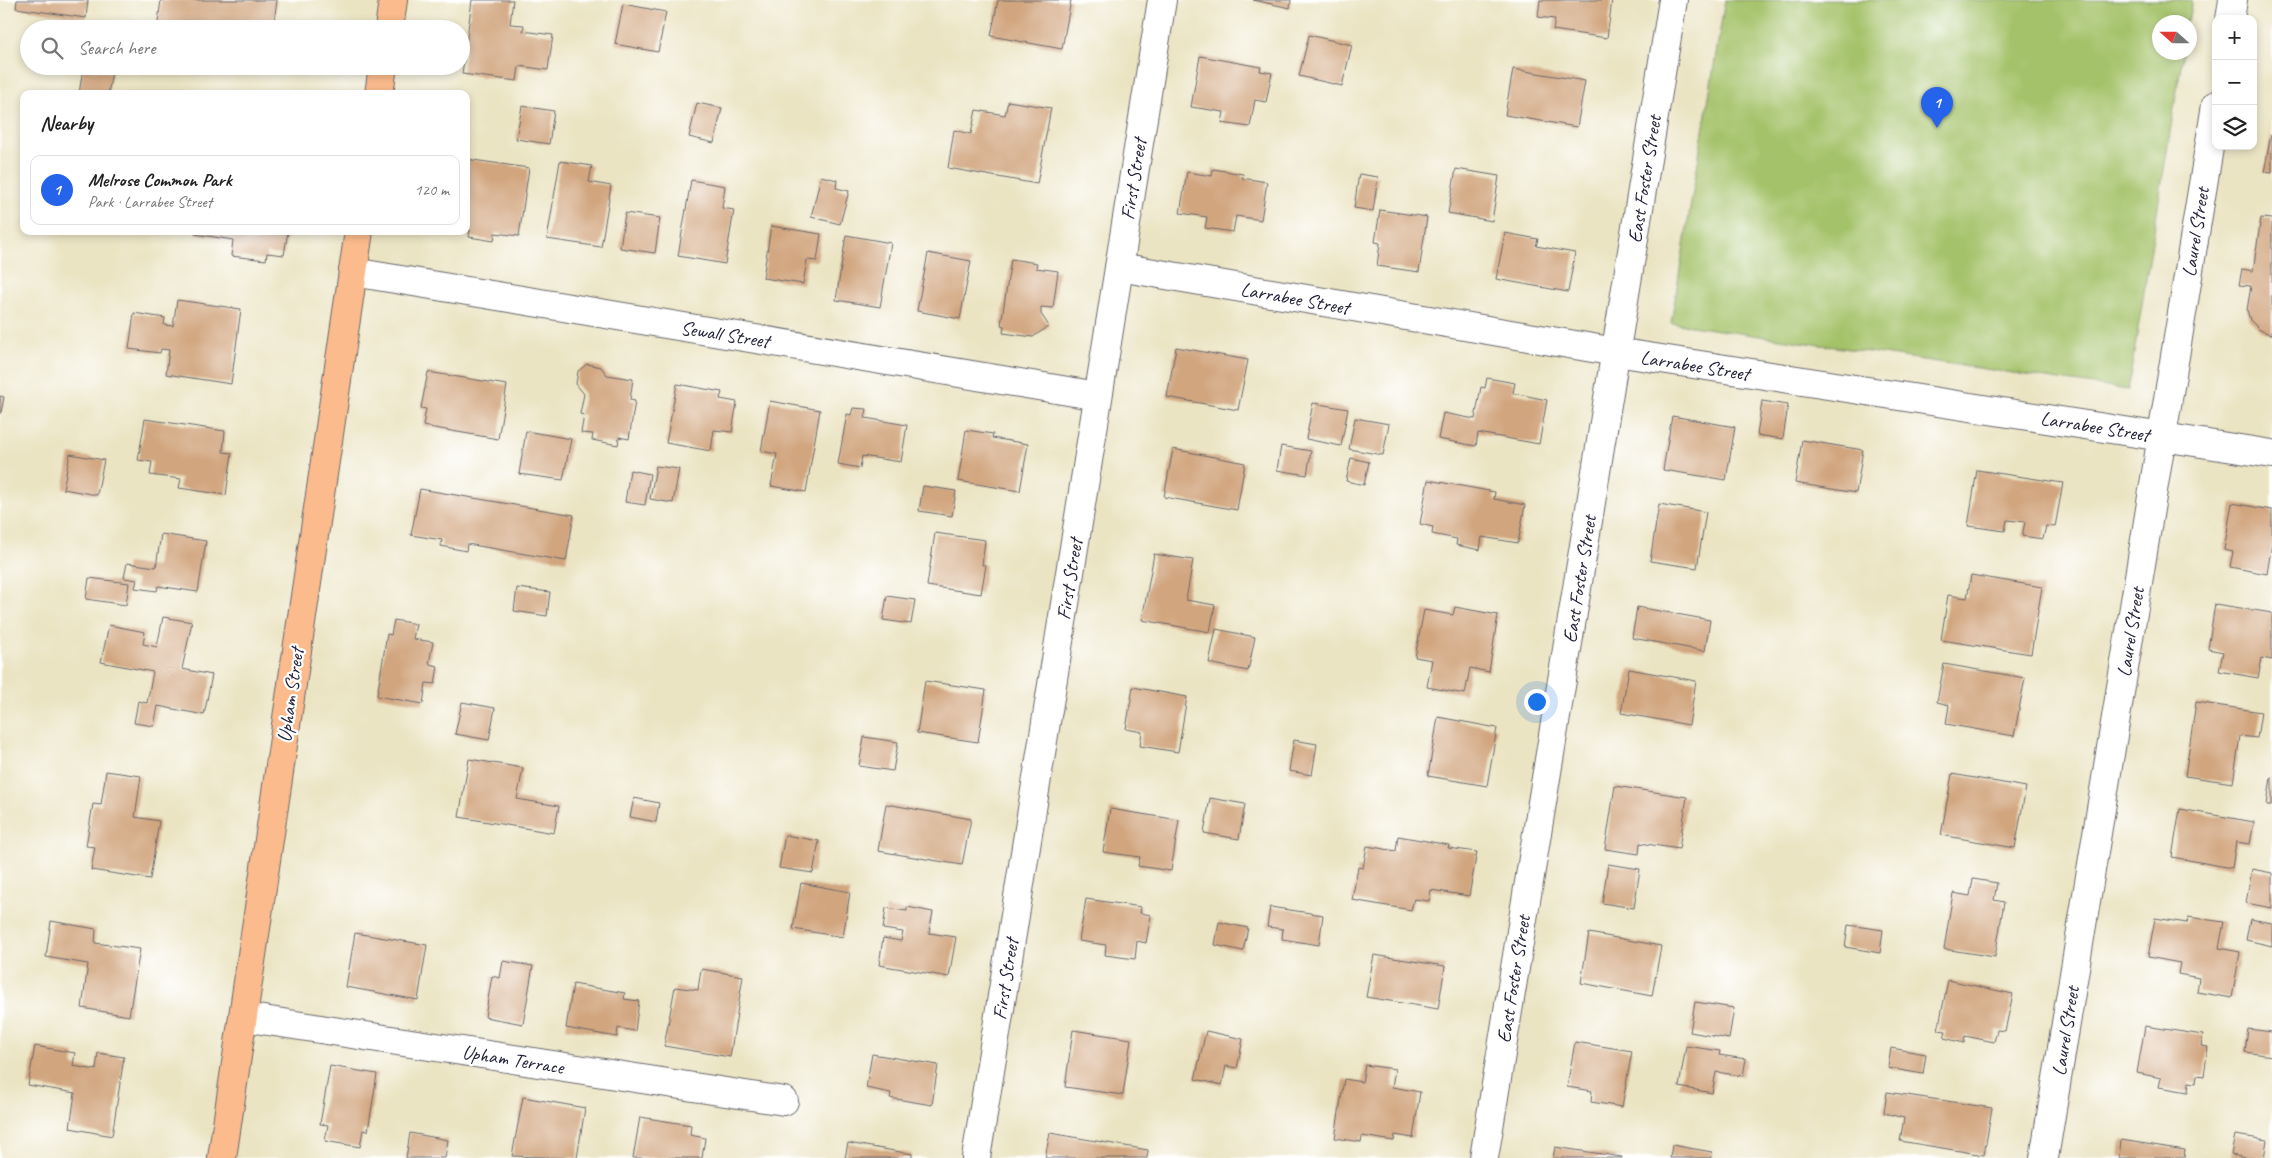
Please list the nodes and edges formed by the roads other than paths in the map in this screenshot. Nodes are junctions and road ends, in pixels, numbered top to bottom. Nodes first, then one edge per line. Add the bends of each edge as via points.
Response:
1 (393, 0) edge
2 (1162, 0) edge
3 (1673, 0) edge
4 (2233, 0) edge
5 (2231, 15) edge
6 (390, 20) edge
7 (382, 75) edge
8 (380, 90) edge
9 (2212, 130) edge
10 (358, 235) edge
11 (1119, 267) junction
12 (353, 272) junction
13 (1616, 352) junction
14 (1098, 396) junction
15 (2163, 436) junction
16 (2272, 454) edge
17 (243, 1016) junction
18 (784, 1101) dead end
19 (222, 1158) edge
20 (976, 1158) edge
21 (1484, 1158) edge
22 (2044, 1158) edge

1 - 6 main road
2 - 11 street, First Street
3 - 13 street, East Foster Street
4 - 5 street
7 - 8 main road
9 - 15 street, Laurel Street
10 - 12 main road, Upham Street
11 - 13 street, Larrabee Street
11 - 14 street, First Street
12 - 14 street, Sewall Street
12 - 17 main road, Upham Street
13 - 15 street, Larrabee Street
13 - 21 street, East Foster Street
14 - 20 street, First Street
15 - 16 street, Larrabee Street
15 - 22 street, Laurel Street
17 - 18 street, Upham Terrace
17 - 19 main road, Upham Street

